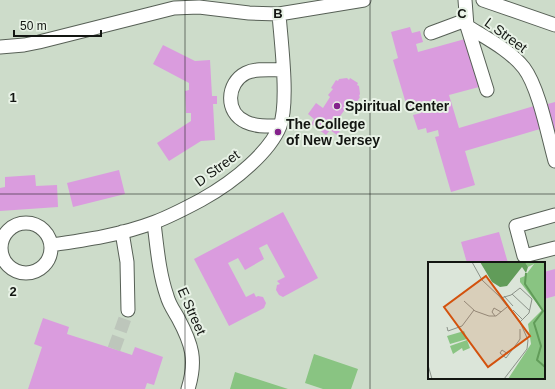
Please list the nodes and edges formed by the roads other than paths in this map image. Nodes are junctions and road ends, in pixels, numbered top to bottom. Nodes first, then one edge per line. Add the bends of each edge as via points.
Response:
1 (364, 0) edge
2 (465, 0) edge
3 (483, 0) edge
4 (199, 4) edge
5 (279, 14) junction
6 (466, 23) junction
7 (555, 25) edge
8 (431, 33) dead end
9 (0, 47) edge
10 (283, 70) junction
11 (488, 90) dead end
12 (280, 126) junction
13 (555, 161) edge
14 (555, 215) edge
15 (154, 223) junction
16 (122, 232) junction
17 (51, 245) junction
18 (555, 248) edge
19 (1, 259) edge
20 (128, 310) tunnel mouth
21 (188, 389) edge

1 - 5 street
2 - 6 street
3 - 7 street
4 - 5 street via 249,13
4 - 9 street via 160,11 39,42
5 - 10 street, D Street
6 - 8 street
6 - 11 street
6 - 13 street, L Street via 505,50 530,76
10 - 12 street, D Street
10 - 12 street via 246,72 233,85 230,94 230,102 238,117 254,125
12 - 15 street, D Street via 274,138 255,161 230,182 183,210
14 - 18 street via 516,226 524,256
15 - 16 street, D Street
15 - 21 street, E Street via 166,295 188,336 190,345 193,364
16 - 17 street, D Street
16 - 20 street via 127,262
17 - 19 street via 48,261 36,272 21,273 13,270
17 - 19 street via 49,238 38,226 23,223 15,225 1,243

